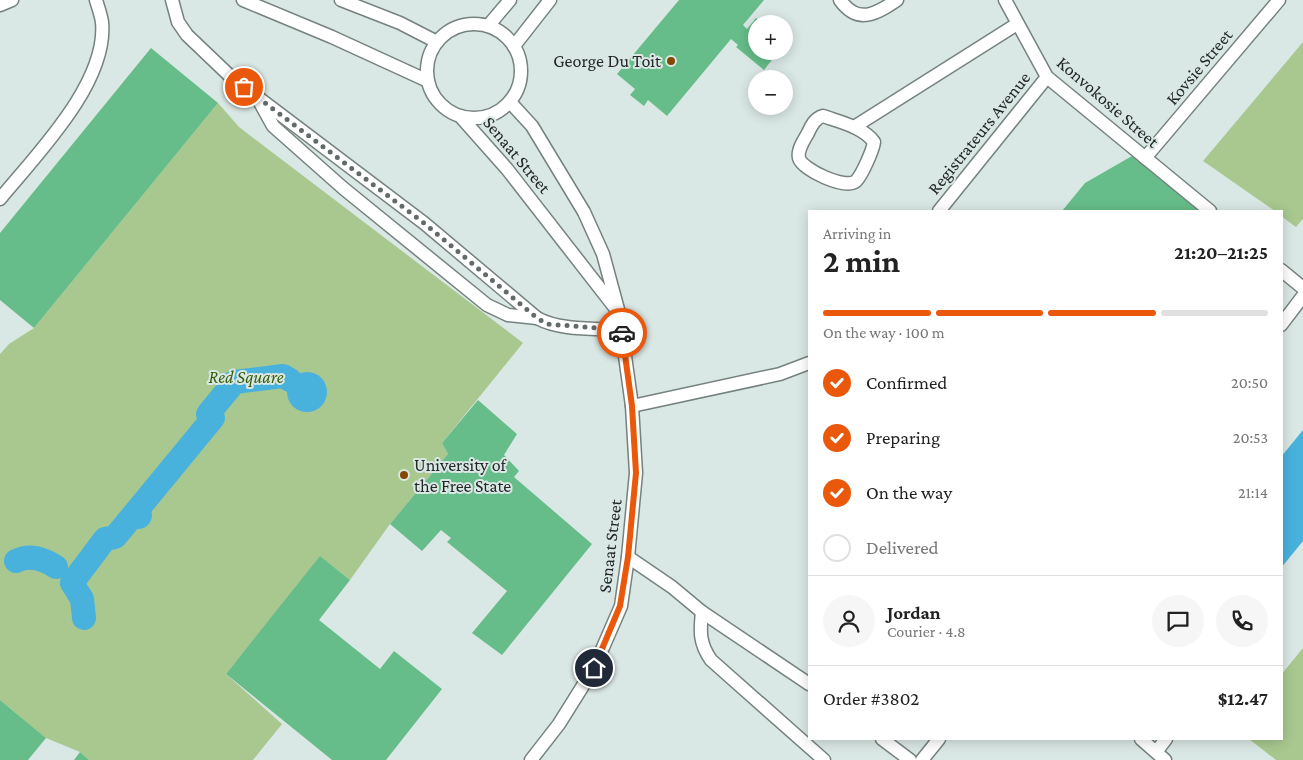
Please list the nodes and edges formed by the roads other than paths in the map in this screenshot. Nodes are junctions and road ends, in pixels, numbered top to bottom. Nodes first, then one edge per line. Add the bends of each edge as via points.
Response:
1 (12, 0) edge
2 (96, 0) edge
3 (172, 0) edge
4 (243, 0) edge
5 (341, 0) edge
6 (510, 0) edge
7 (550, 0) edge
8 (840, 0) edge
9 (897, 0) edge
10 (1005, 0) edge
11 (1280, 0) edge
12 (0, 5) edge
13 (1016, 24) junction
14 (488, 26) junction
15 (437, 42) junction
16 (514, 46) junction
17 (1047, 77) junction
18 (428, 81) junction
19 (256, 96) junction
20 (510, 102) junction
21 (460, 116) junction
22 (854, 127) junction
23 (1145, 158) junction
24 (0, 199) edge
25 (940, 210) edge
26 (1209, 210) edge
27 (1283, 272) edge
28 (1303, 288) edge
29 (1303, 296) edge
30 (619, 313) junction
31 (537, 318) junction
32 (1283, 322) edge
33 (622, 330) junction
34 (808, 363) edge
35 (632, 406) junction
36 (628, 557) junction
37 (702, 612) junction
38 (808, 683) edge
39 (883, 740) edge
40 (938, 740) edge
41 (1141, 740) edge
42 (1166, 740) edge
43 (1161, 756) edge
44 (531, 760) edge
45 (824, 760) edge
46 (910, 760) edge
47 (922, 760) edge

1 - 12 lane
2 - 24 lane via 102,22 98,53 87,86
3 - 19 lane via 178,22 187,36
4 - 18 lane
5 - 15 lane
6 - 14 lane
7 - 16 lane
8 - 9 lane via 847,9 865,16
10 - 13 lane, Konvokosie Street
11 - 23 lane, Kovsie Street
13 - 17 lane, Konvokosie Street
13 - 22 lane
14 - 15 lane via 460,26
14 - 16 lane via 503,34
15 - 18 lane via 429,61
16 - 20 lane, Senaat Street via 522,75
17 - 23 lane, Konvokosie Street
17 - 25 lane, Registrateurs Avenue
18 - 21 lane, Senaat Street via 440,103
19 - 31 lane via 424,223
19 - 31 lane via 273,126 342,188 487,305 508,315
20 - 21 lane, Senaat Street via 487,116
20 - 30 lane, Senaat Street via 532,126 584,212 603,254
21 - 30 lane, Senaat Street via 507,168
22 - 22 lane via 874,142 856,181 842,184 806,168 801,162 800,151 812,124 819,117
23 - 26 lane, Konvokosie Street
27 - 28 lane
29 - 32 lane
30 - 33 lane, Senaat Street
31 - 33 lane via 547,324
33 - 35 lane, Senaat Street
34 - 35 lane via 780,374
35 - 36 lane, Senaat Street via 636,473
36 - 37 lane
36 - 44 lane, Senaat Street via 620,606 594,668 559,724
37 - 38 lane
37 - 45 lane via 700,638 711,660
39 - 46 lane
40 - 47 lane
41 - 43 lane
42 - 43 lane

